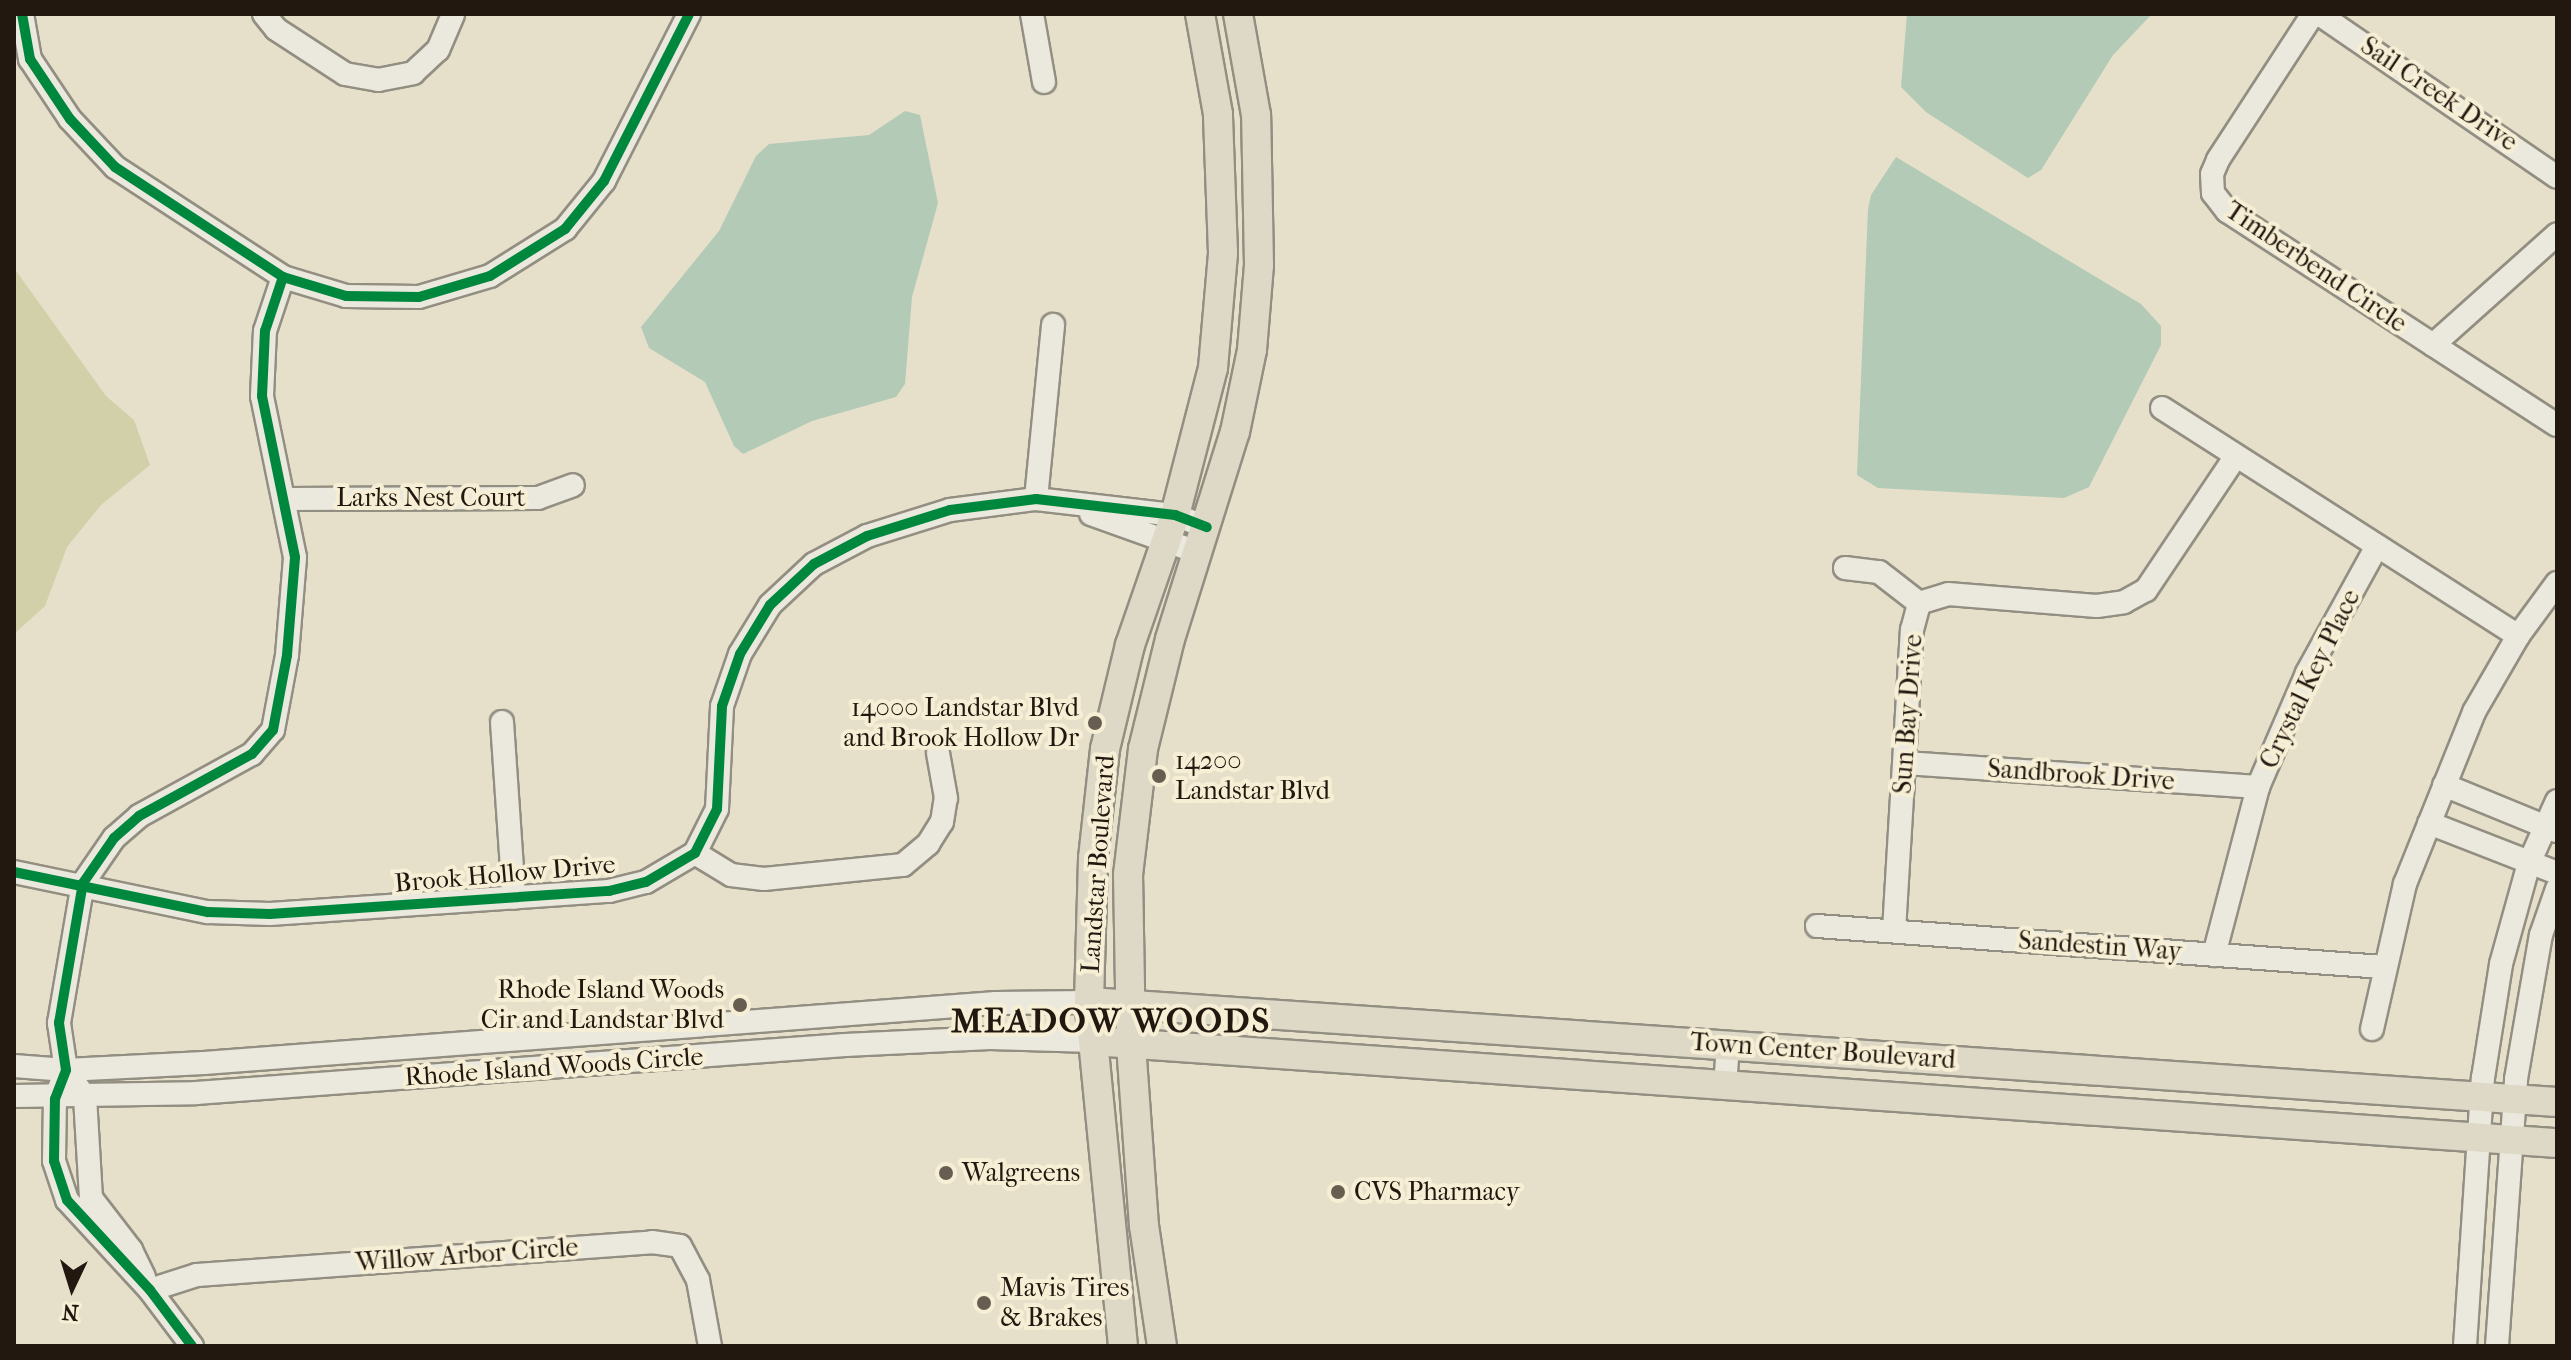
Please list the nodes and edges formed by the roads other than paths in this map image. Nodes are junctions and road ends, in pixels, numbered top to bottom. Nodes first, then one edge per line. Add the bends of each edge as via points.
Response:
1 (22, 14) edge
2 (264, 14) edge
3 (453, 14) edge
4 (689, 14) edge
5 (1032, 14) edge
6 (1200, 14) edge
7 (1238, 14) edge
8 (2313, 14) edge
9 (2319, 14) edge
10 (1044, 82) dead end
11 (2557, 177) edge
12 (2557, 234) edge
13 (283, 277) junction
14 (1053, 325) dead end
15 (2433, 345) junction
16 (2162, 408) dead end
17 (2557, 425) edge
18 (2236, 456) junction
19 (573, 485) dead end
20 (285, 499) junction
21 (1036, 499) junction
22 (1170, 528) junction
23 (1202, 540) junction
24 (2377, 546) junction
25 (1845, 568) dead end
26 (2557, 583) edge
27 (1919, 603) junction
28 (2518, 636) junction
29 (502, 722) dead end
30 (938, 753) dead end
31 (1905, 763) junction
32 (2444, 785) junction
33 (2258, 787) junction
34 (2557, 801) edge
35 (2429, 823) junction
36 (2551, 829) edge
37 (695, 853) junction
38 (2529, 863) junction
39 (14, 872) edge
40 (2557, 873) edge
41 (83, 883) junction
42 (2557, 889) edge
43 (514, 898) junction
44 (1817, 926) dead end
45 (1894, 931) junction
46 (2214, 955) junction
47 (2383, 967) junction
48 (1089, 1002) junction
49 (1129, 1002) junction
50 (2372, 1029) dead end
51 (1093, 1041) junction
52 (1131, 1045) junction
53 (1728, 1045) junction
54 (14, 1066) edge
55 (66, 1070) junction
56 (1725, 1086) junction
57 (14, 1096) edge
58 (85, 1097) junction
59 (2481, 1097) junction
60 (55, 1099) junction
61 (2514, 1099) junction
62 (2557, 1102) edge
63 (2477, 1137) junction
64 (2510, 1140) junction
65 (2557, 1143) edge
66 (150, 1290) junction
67 (192, 1346) edge
68 (710, 1346) edge
69 (1123, 1346) edge
70 (1162, 1346) edge
71 (2465, 1346) edge
72 (2497, 1346) edge

1 - 13 street via 30,59 70,119 115,167
2 - 3 street via 276,29 345,74 378,80 413,73 438,50
4 - 13 street via 604,181 565,229 490,276 419,297 346,296
5 - 10 street
6 - 22 main road, Landstar Boulevard via 1218,114 1223,253 1213,368
7 - 23 main road, Landstar Boulevard via 1256,115 1259,265 1252,350
8 - 15 street, Timberbend Circle via 2218,160 2213,193 2227,211
9 - 11 street, Sail Creek Drive
12 - 15 street
13 - 20 street via 265,331 262,396 267,440
14 - 21 street
15 - 17 street, Timberbend Circle
16 - 18 street
18 - 24 street
18 - 27 street, Sun Bay Drive via 2146,590 2124,602 2097,606 1948,594
19 - 20 street, Larks Nest Court via 538,498
20 - 41 street via 295,557 287,655 273,730 252,754 139,816 114,838
21 - 22 street
21 - 37 street via 950,510 867,536 814,564 770,605 740,654 722,706 717,809
22 - 23 street
22 - 48 main road, Landstar Boulevard via 1130,645 1105,749 1093,858
23 - 49 main road, Landstar Boulevard via 1143,749 1128,875
24 - 28 street
24 - 33 street, Crystal Key Place via 2307,673
25 - 27 street via 1879,572
26 - 28 street
27 - 31 street, Sun Bay Drive via 1912,630
28 - 32 street via 2474,712
29 - 43 street
30 - 37 street via 946,798 942,822 928,844 903,865 764,879 731,875
31 - 33 street, Sandbrook Drive
31 - 45 street, Sun Bay Drive
32 - 35 street
32 - 36 street
33 - 46 street, Crystal Key Place
34 - 36 street
35 - 38 street
35 - 47 street
36 - 38 street
37 - 43 street, Brook Hollow Drive via 634,885
38 - 40 street
38 - 59 street via 2501,964
39 - 41 street, Brook Hollow Drive
41 - 43 street, Brook Hollow Drive via 208,912 270,914
41 - 55 street via 59,1023
42 - 61 street via 2541,935
44 - 45 street, Sandestin Way
45 - 46 street, Sandestin Way
46 - 47 street, Sandestin Way
47 - 50 street
48 - 49 main road, Town Center Boulevard
48 - 51 main road, Landstar Boulevard
48 - 55 street, Rhode Island Woods Circle via 996,1003
49 - 52 main road, Landstar Boulevard
49 - 53 main road, Town Center Boulevard
51 - 52 main road, Town Center Boulevard
51 - 58 street, Rhode Island Woods Circle via 990,1038 845,1045
51 - 69 main road, Landstar Boulevard
52 - 56 main road, Town Center Boulevard
52 - 70 main road, Landstar Boulevard via 1144,1226
53 - 56 street
53 - 59 main road, Town Center Boulevard
54 - 55 street, Rhode Island Woods Circle
55 - 58 street
55 - 60 street
56 - 63 main road, Town Center Boulevard
57 - 60 street, Rhode Island Woods Circle
58 - 60 street, Rhode Island Woods Circle
58 - 66 street via 91,1198 131,1250
59 - 61 main road, Town Center Boulevard
59 - 63 street
60 - 66 street via 54,1161 67,1200
61 - 62 main road, Town Center Boulevard
61 - 64 street
63 - 64 main road, Town Center Boulevard
63 - 71 street
64 - 65 main road, Town Center Boulevard
64 - 72 street
66 - 67 street
66 - 68 street, Willow Arbor Circle via 197,1275 652,1242 680,1246 698,1280

